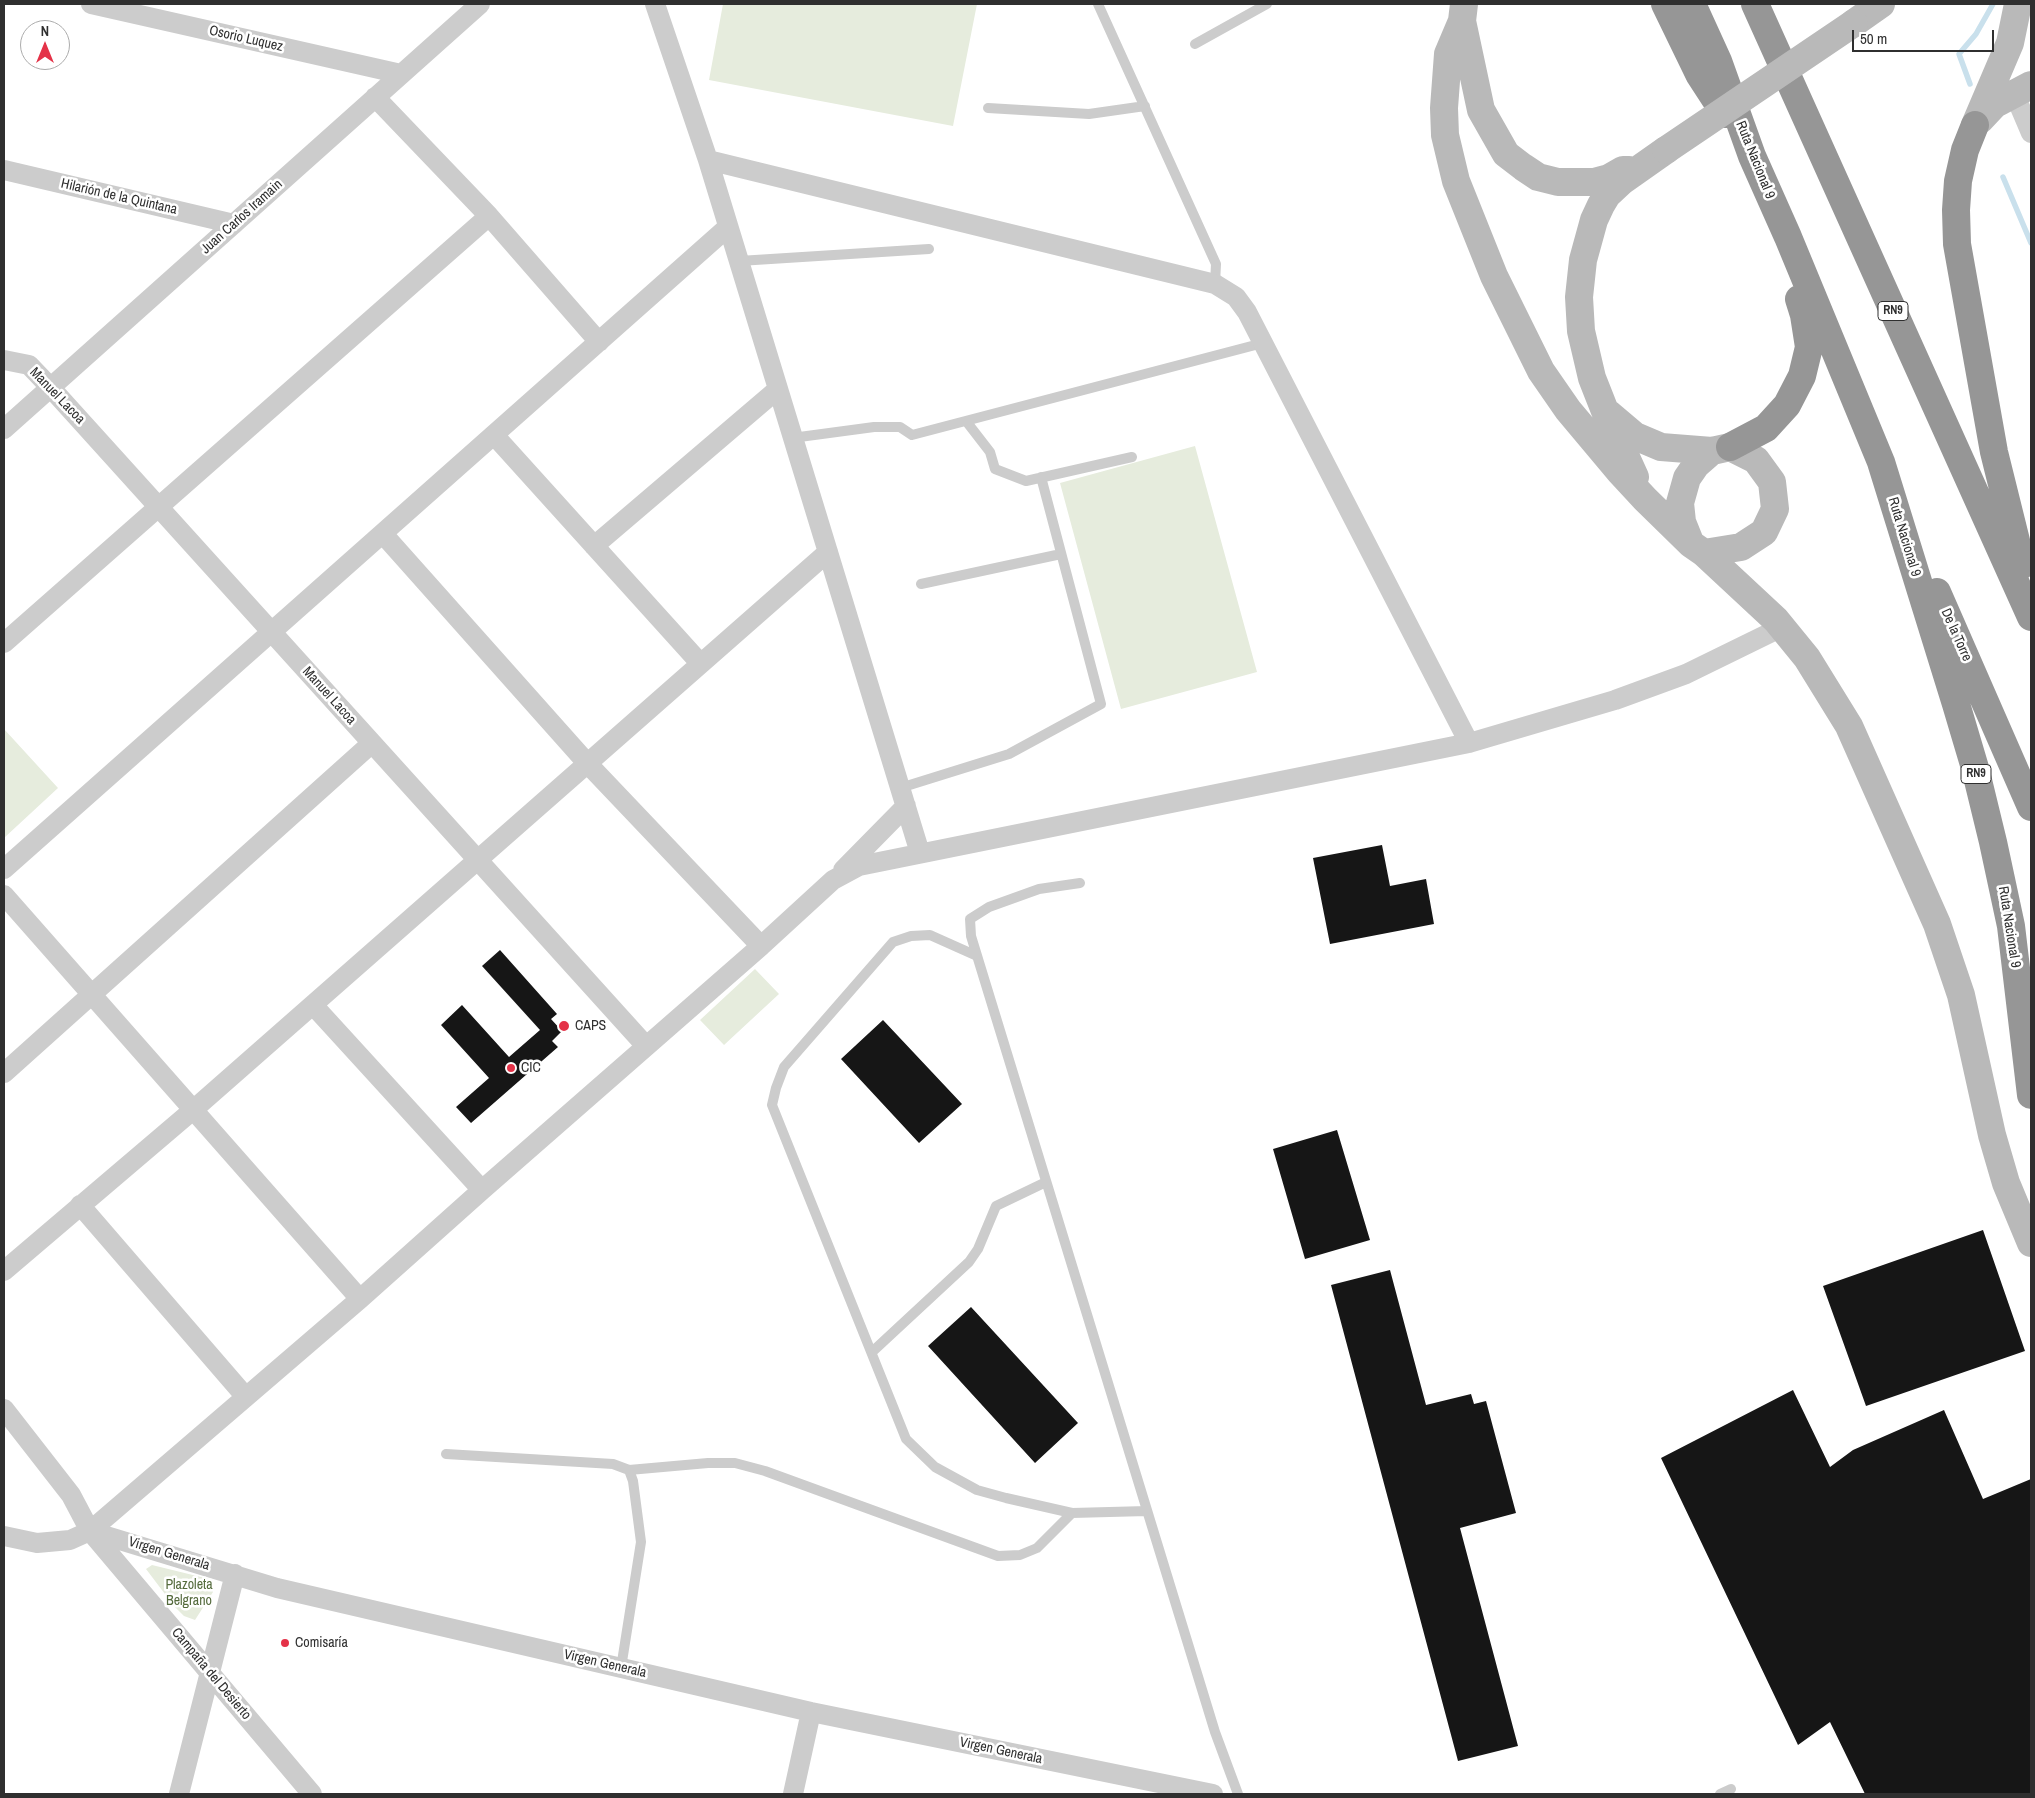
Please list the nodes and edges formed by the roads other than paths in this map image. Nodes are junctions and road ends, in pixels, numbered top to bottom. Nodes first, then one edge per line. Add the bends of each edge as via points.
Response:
1 (91, 4) edge
2 (480, 4) edge
3 (655, 4) edge
4 (1098, 4) edge
5 (1267, 4) edge
6 (1665, 4) edge
7 (1692, 4) edge
8 (1755, 4) edge
9 (1771, 4) edge
10 (1881, 4) edge
11 (2018, 4) edge
12 (1463, 13) edge
13 (2010, 43) junction
14 (1195, 44) dead end
15 (2031, 72) edge
16 (401, 74) junction
17 (1792, 84) junction
18 (2023, 89) edge
19 (375, 98) junction
20 (1145, 106) junction
21 (988, 108) dead end
22 (1975, 125) junction
23 (2031, 133) edge
24 (1752, 156) junction
25 (708, 160) junction
26 (4, 170) edge
27 (1638, 170) junction
28 (489, 216) junction
29 (234, 224) junction
30 (728, 227) junction
31 (1788, 236) junction
32 (929, 250) dead end
33 (739, 261) junction
34 (1215, 284) junction
35 (599, 342) junction
36 (1263, 343) junction
37 (4, 360) edge
38 (51, 388) junction
39 (778, 389) junction
40 (1605, 411) junction
41 (966, 421) junction
42 (4, 429) edge
43 (494, 434) junction
44 (792, 438) junction
45 (1721, 449) junction
46 (1132, 457) dead end
47 (1880, 462) junction
48 (1040, 478) junction
49 (1645, 499) junction
50 (158, 506) junction
51 (383, 534) junction
52 (594, 546) junction
53 (1698, 549) junction
54 (828, 552) junction
55 (1061, 554) junction
56 (921, 584) dead end
57 (2031, 600) edge
58 (2031, 617) edge
59 (1782, 627) junction
60 (272, 632) junction
61 (4, 643) edge
62 (700, 664) junction
63 (372, 743) junction
64 (1469, 743) junction
65 (587, 763) junction
66 (903, 797) junction
67 (2031, 807) edge
68 (920, 853) junction
69 (477, 859) junction
70 (4, 869) edge
71 (833, 880) junction
72 (1080, 883) dead end
73 (4, 895) edge
74 (761, 946) junction
75 (977, 956) junction
76 (90, 994) junction
77 (313, 1005) junction
78 (646, 1046) junction
79 (4, 1073) edge
80 (2031, 1095) edge
81 (194, 1110) junction
82 (1046, 1182) junction
83 (482, 1190) junction
84 (80, 1205) junction
85 (2031, 1243) edge
86 (4, 1271) edge
87 (360, 1299) junction
88 (872, 1352) junction
89 (245, 1396) junction
90 (4, 1409) edge
91 (446, 1454) dead end
92 (629, 1470) junction
93 (1147, 1511) junction
94 (1072, 1513) junction
95 (90, 1531) junction
96 (4, 1536) edge
97 (235, 1574) junction
98 (621, 1668) junction
99 (209, 1672) junction
100 (811, 1712) junction
101 (1731, 1789) dead end
102 (179, 1794) edge
103 (312, 1794) edge
104 (793, 1794) edge
105 (1213, 1794) edge
106 (1238, 1794) edge
107 (1720, 1794) edge

1 - 16 street, Osorio Luquez
2 - 16 street, Juan Carlos Iramain
3 - 25 street
4 - 20 lane
5 - 14 lane
6 - 24 highway via 1699,74
7 - 24 highway, Ruta Nacional 9 / RN9 via 1718,61
8 - 17 highway, RN9
9 - 17 highway
10 - 27 main road, bridge
11 - 13 main road
12 - 27 main road via 1482,110 1498,142 1511,158 1538,177 1558,182 1594,182 1623,170
12 - 49 main road via 1448,54 1444,108 1446,144 1462,196 1494,276 1541,370 1597,446
13 - 15 main road via 2019,62
13 - 22 main road
16 - 19 street, Juan Carlos Iramain
17 - 58 highway, RN9
18 - 22 main road via 1995,104
18 - 23 street
19 - 28 street
19 - 29 street, Juan Carlos Iramain
20 - 21 lane via 1089,114
20 - 34 lane via 1216,264
22 - 57 highway via 1958,181 1957,244 1994,452
24 - 31 highway, Ruta Nacional 9 / RN9
25 - 30 street
25 - 34 street
26 - 29 street, Hilarión de la Quintana
27 - 40 main road via 1617,186 1601,205 1583,260 1580,332
28 - 35 street
28 - 50 street
29 - 38 street, Juan Carlos Iramain
30 - 33 street
30 - 35 street
31 - 45 highway via 1788,269 1804,315 1810,347 1802,376 1787,405 1766,428
31 - 47 highway, Ruta Nacional 9 / RN9
32 - 33 lane
33 - 39 street
34 - 36 street via 1236,297
35 - 43 street
36 - 41 lane
36 - 64 street
37 - 38 street, Manuel Lacoa via 29,366
38 - 42 street, Juan Carlos Iramain
38 - 50 street, Manuel Lacoa
39 - 44 street
39 - 52 street
40 - 45 main road via 1635,436 1661,448
40 - 49 main road
41 - 44 lane via 912,435 900,427 874,427
41 - 48 lane via 990,452 995,469 1026,481
43 - 51 street
43 - 52 street
44 - 54 street
45 - 53 main road via 1696,465 1687,478 1680,503 1682,522
45 - 53 main road via 1756,460 1772,482 1775,509 1764,532 1741,548
46 - 48 lane
47 - 67 highway, De la Torre
47 - 80 highway, Ruta Nacional 9 / RN9 via 1956,704 1993,842 2011,926
48 - 55 lane
49 - 53 main road
50 - 60 street, Manuel Lacoa
50 - 61 street
51 - 60 street
51 - 65 street
52 - 62 street
53 - 59 main road
54 - 62 street
54 - 66 street
55 - 56 lane
55 - 66 lane via 1101,704 1009,754
59 - 64 street via 1686,674 1615,700
59 - 85 main road via 1807,658 1849,726 1937,924 1962,995 1992,1135 2006,1184
60 - 63 street, Manuel Lacoa
60 - 70 street
62 - 65 street
63 - 69 street, Manuel Lacoa
63 - 76 street
64 - 68 street
65 - 69 street
65 - 74 street
66 - 68 street
66 - 71 street
68 - 71 street via 859,866
69 - 77 street
69 - 78 street, Manuel Lacoa
71 - 74 street
72 - 75 lane via 1039,889 989,907 970,919
73 - 76 street
74 - 78 street
75 - 82 lane
75 - 88 lane via 930,935 911,936 893,942 784,1067 776,1088 772,1105
76 - 79 street
76 - 81 street
77 - 81 street
77 - 83 street
78 - 83 street
81 - 84 street
81 - 87 street
82 - 88 lane via 996,1206 969,1262
82 - 93 lane
83 - 87 street
84 - 86 street
84 - 89 street
87 - 89 street
88 - 94 lane via 906,1439 935,1467 977,1490
89 - 95 street
90 - 95 street, Campaña del Desierto via 71,1495
91 - 92 lane via 614,1464
92 - 94 lane via 708,1463 735,1464 765,1471 998,1556 1020,1555 1037,1548
92 - 98 lane via 641,1542
93 - 94 lane
93 - 106 lane via 1215,1732
95 - 96 street via 70,1540 37,1543
95 - 97 street, Virgen Generala
95 - 99 street, Campaña del Desierto
97 - 98 street, Virgen Generala via 277,1588
97 - 99 street
98 - 100 street, Virgen Generala
99 - 102 street
99 - 103 street, Campaña del Desierto
100 - 104 street
100 - 105 street, Virgen Generala
101 - 107 lane

